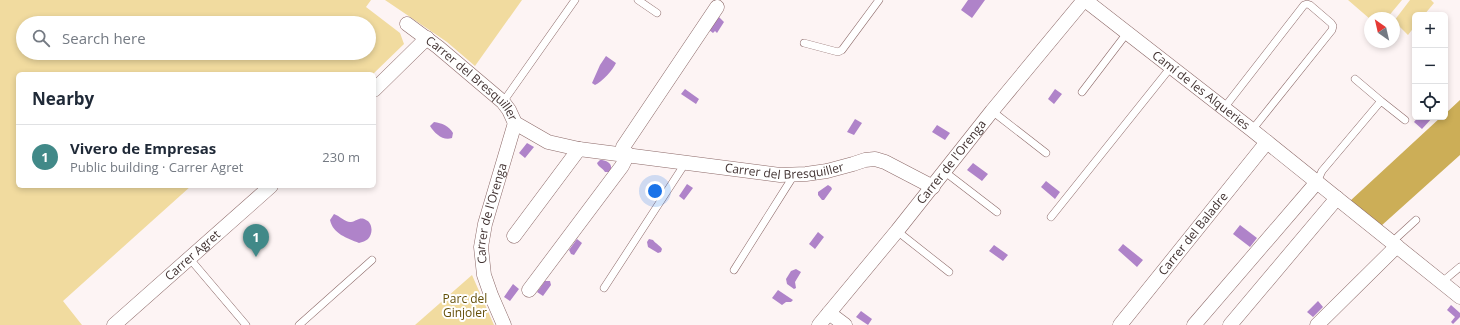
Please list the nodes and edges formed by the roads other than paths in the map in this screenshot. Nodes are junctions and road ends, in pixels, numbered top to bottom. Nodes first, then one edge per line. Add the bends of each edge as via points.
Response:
1 (575, 0) edge
2 (638, 0) edge
3 (879, 0) edge
4 (1085, 0) edge
5 (717, 7) dead end
6 (657, 13) dead end
7 (407, 24) dead end
8 (1128, 33) junction
9 (427, 38) junction
10 (804, 43) dead end
11 (1171, 67) junction
12 (1355, 79) dead end
13 (376, 88) edge
14 (1082, 92) dead end
15 (1381, 101) junction
16 (503, 102) junction
17 (1224, 108) junction
18 (992, 111) junction
19 (1405, 120) dead end
20 (515, 123) junction
21 (1252, 130) junction
22 (1267, 142) junction
23 (579, 148) junction
24 (1046, 153) dead end
25 (625, 154) junction
26 (686, 162) junction
27 (945, 172) junction
28 (794, 175) junction
29 (1317, 182) junction
30 (933, 187) junction
31 (269, 188) edge
32 (1337, 198) junction
33 (997, 212) dead end
34 (1051, 217) dead end
35 (1416, 220) dead end
36 (897, 231) junction
37 (514, 236) dead end
38 (1394, 244) junction
39 (190, 259) junction
40 (372, 260) dead end
41 (1460, 267) edge
42 (734, 270) dead end
43 (949, 272) dead end
44 (1442, 282) junction
45 (604, 288) dead end
46 (529, 290) dead end
47 (1460, 297) edge
48 (829, 313) junction
49 (114, 325) edge
50 (246, 325) edge
51 (299, 325) edge
52 (504, 325) edge
53 (819, 325) edge
54 (845, 325) edge
55 (1120, 325) edge
56 (1194, 325) edge
57 (1230, 325) edge
58 (1318, 325) edge

1 - 16 lane
2 - 6 lane
3 - 10 lane via 842,50 838,52
4 - 8 street, Camí de les Alqueries
4 - 18 street, Carrer de l'Orenga
5 - 25 street via 623,147
7 - 9 street, Carrer del Bresquiller
8 - 11 street, Camí de les Alqueries
8 - 14 lane
9 - 13 street
9 - 16 street, Carrer del Bresquiller
11 - 17 street, Camí de les Alqueries
11 - 34 lane
12 - 15 lane
15 - 19 lane
15 - 29 lane via 1322,171
16 - 20 street, Carrer del Bresquiller
17 - 21 street, Camí de les Alqueries
17 - 21 lane via 1304,6 1310,5 1331,23 1332,30
18 - 24 lane
18 - 27 street, Carrer de l'Orenga
20 - 23 street, Carrer del Bresquiller via 548,142
20 - 52 street, Carrer de l'Orenga via 485,224 481,247 484,275
21 - 22 street, Camí de les Alqueries
22 - 29 street, Camí de les Alqueries
22 - 55 street, Carrer del Baladre
23 - 25 street, Carrer del Bresquiller
23 - 37 street
25 - 26 street, Carrer del Bresquiller
25 - 46 street via 622,166
26 - 28 street, Carrer del Bresquiller
26 - 45 lane
27 - 30 street, Carrer de l'Orenga
27 - 33 lane
28 - 30 street, Carrer del Bresquiller via 827,171 875,158
28 - 42 lane
29 - 32 street, Camí de les Alqueries
29 - 56 street
30 - 36 street, Carrer de l'Orenga
31 - 39 street, Carrer Agret
32 - 38 street, Camí de les Alqueries
32 - 57 street
35 - 38 lane
36 - 43 lane
36 - 48 street, Carrer de l'Orenga
38 - 44 street, Camí de les Alqueries
38 - 58 street
39 - 49 street, Carrer Agret
39 - 50 lane
40 - 51 lane
41 - 44 lane
44 - 47 street, Camí de les Alqueries
48 - 53 street, Carrer de l'Orenga
48 - 54 street

